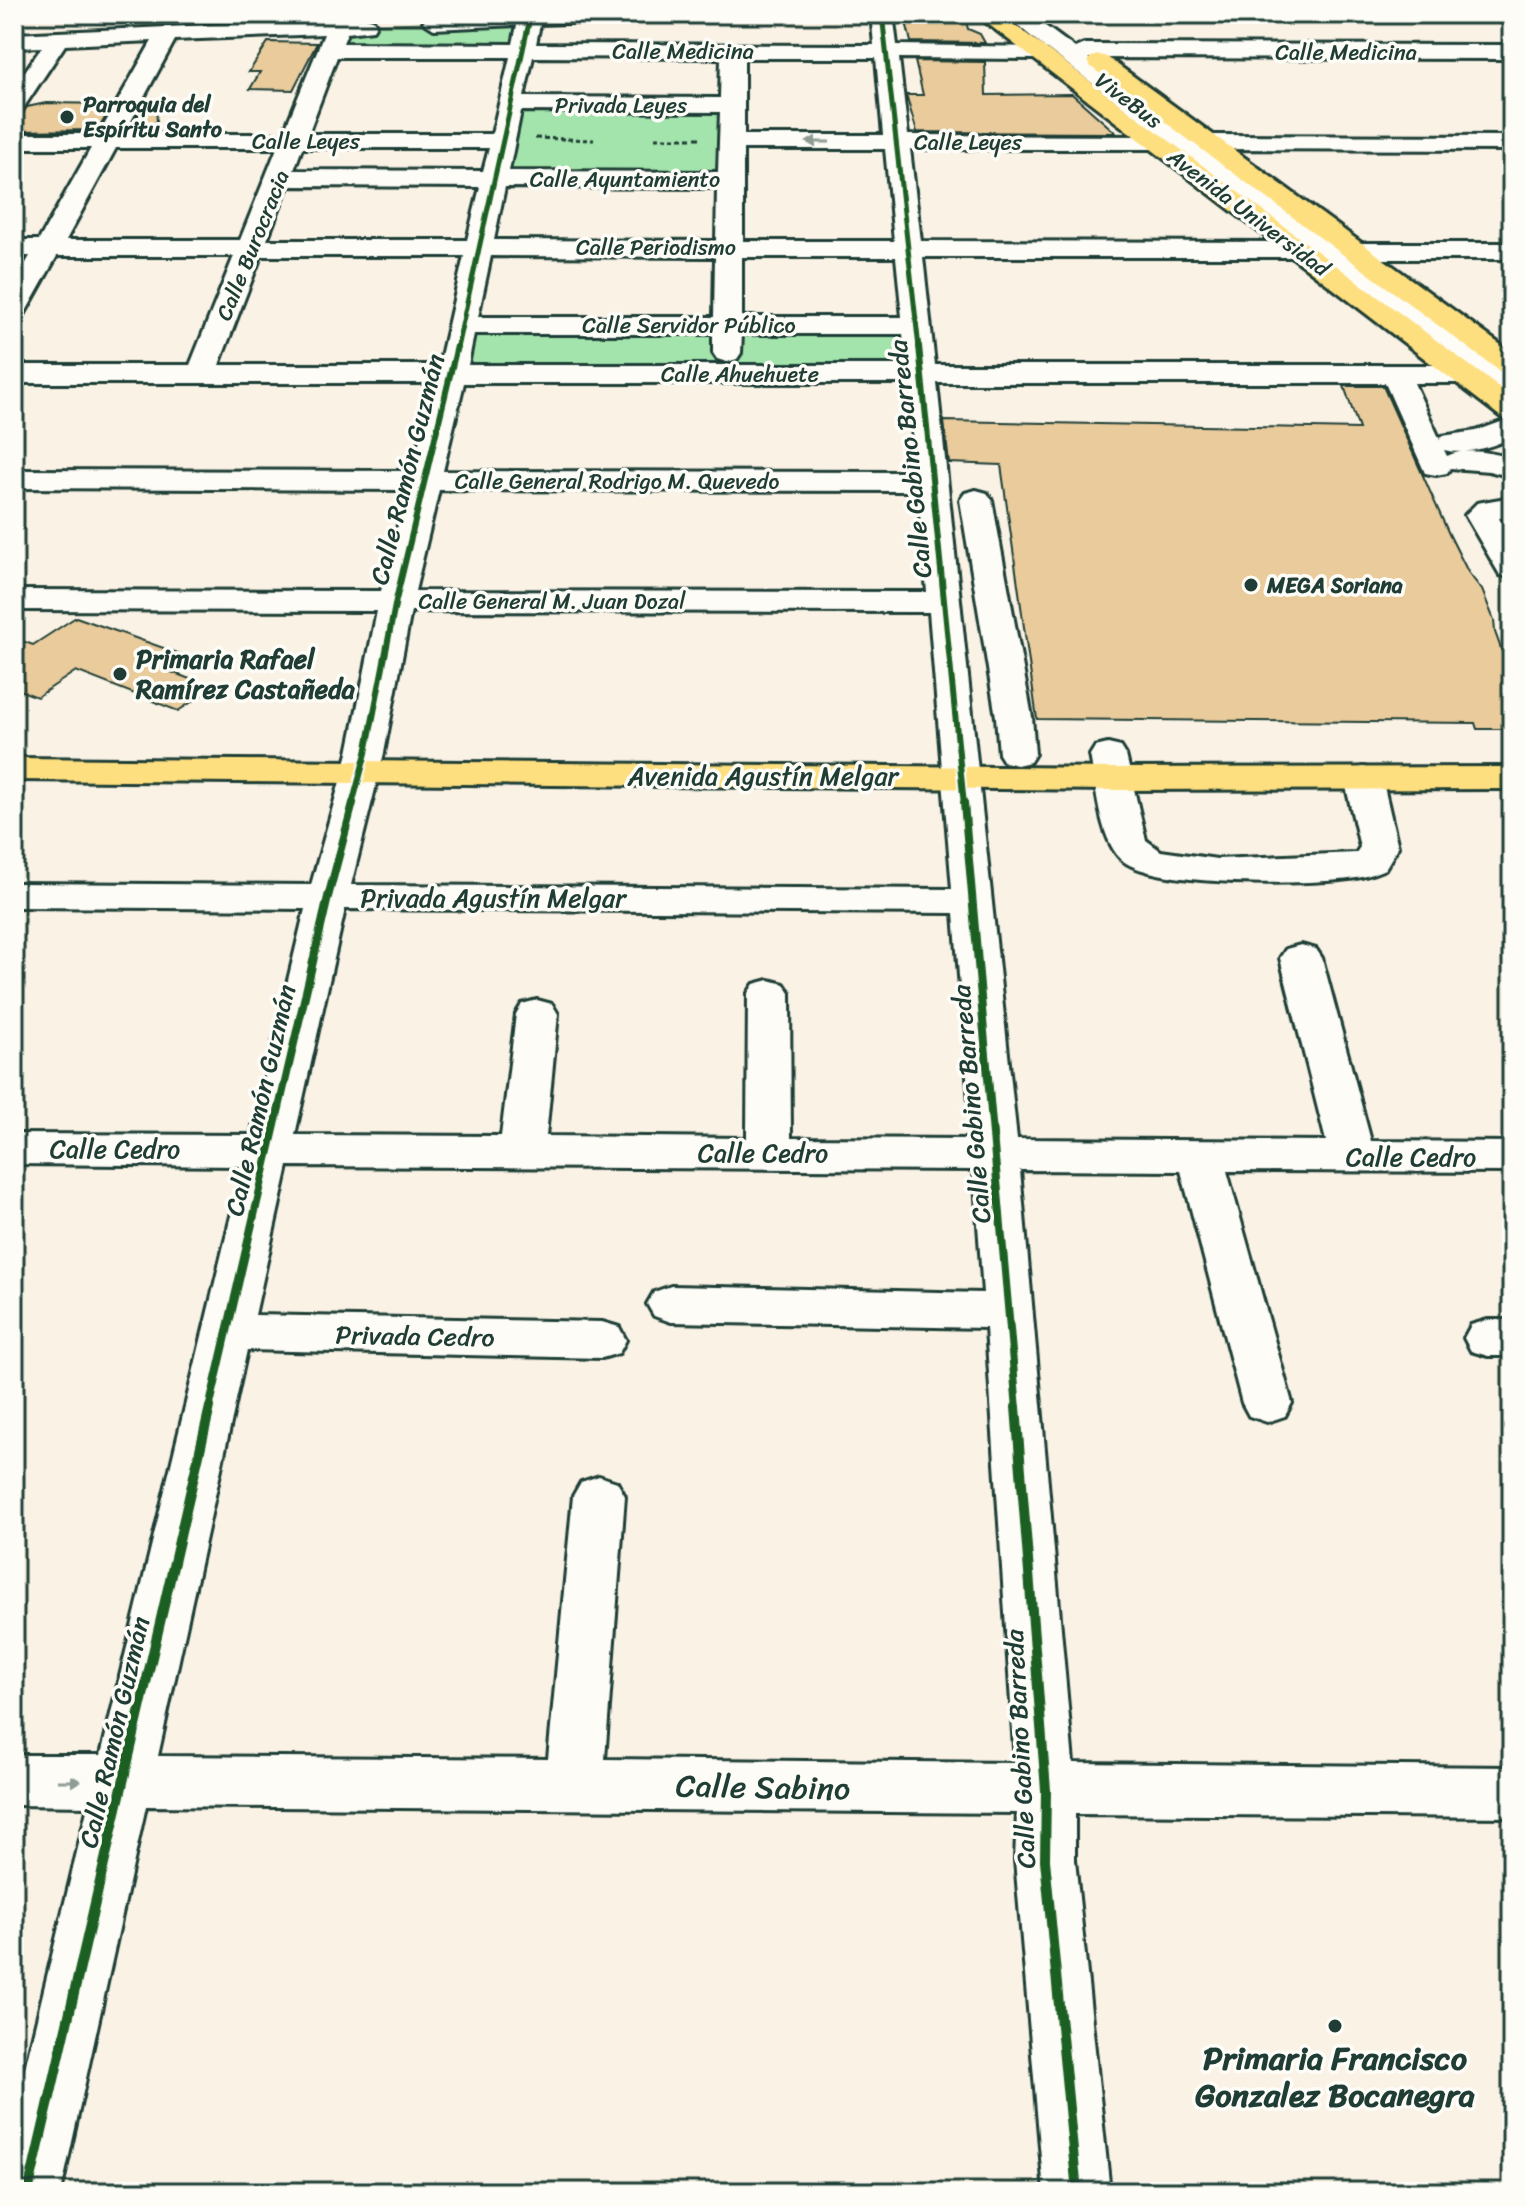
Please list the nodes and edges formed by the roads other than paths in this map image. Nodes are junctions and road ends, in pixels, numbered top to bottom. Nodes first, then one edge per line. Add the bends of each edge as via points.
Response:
1 (619, 14) edge
2 (882, 14) edge
3 (986, 14) edge
4 (1015, 14) edge
5 (1032, 14) edge
6 (412, 23) dead end
7 (382, 24) dead end
8 (167, 34) junction
9 (527, 34) junction
10 (333, 38) junction
11 (58, 39) junction
12 (14, 41) edge
13 (733, 51) junction
14 (1084, 51) junction
15 (886, 52) junction
16 (1037, 52) junction
17 (1512, 52) edge
18 (14, 105) edge
19 (732, 105) junction
20 (502, 140) junction
21 (731, 140) junction
22 (14, 141) edge
23 (108, 141) junction
24 (293, 141) junction
25 (896, 142) junction
26 (1156, 142) junction
27 (1209, 142) junction
28 (1512, 143) edge
29 (278, 178) junction
30 (732, 180) junction
31 (731, 247) junction
32 (909, 247) junction
33 (14, 248) edge
34 (48, 248) junction
35 (251, 248) junction
36 (479, 248) junction
37 (1298, 249) junction
38 (1357, 251) junction
39 (1512, 251) edge
40 (14, 309) edge
41 (727, 325) junction
42 (916, 325) junction
43 (462, 326) junction
44 (1512, 367) edge
45 (14, 374) edge
46 (201, 374) junction
47 (727, 374) junction
48 (923, 374) junction
49 (1466, 374) junction
50 (451, 375) junction
51 (1396, 375) junction
52 (1512, 388) edge
53 (1512, 411) edge
54 (1512, 427) edge
55 (1449, 457) junction
56 (1512, 468) edge
57 (14, 479) edge
58 (427, 480) junction
59 (932, 482) junction
60 (976, 500) dead end
61 (1512, 507) edge
62 (1512, 568) edge
63 (14, 600) edge
64 (396, 600) junction
65 (945, 602) junction
66 (14, 748) edge
67 (1017, 754) junction
68 (1512, 756) edge
69 (363, 763) junction
70 (962, 765) junction
71 (1112, 767) junction
72 (14, 769) edge
73 (1363, 778) junction
74 (1512, 778) edge
75 (14, 895) edge
76 (328, 897) junction
77 (972, 901) junction
78 (1301, 958) dead end
79 (769, 993) dead end
80 (537, 1014) dead end
81 (14, 1149) edge
82 (269, 1150) junction
83 (522, 1152) junction
84 (769, 1153) junction
85 (996, 1154) junction
86 (1200, 1156) junction
87 (1353, 1157) junction
88 (1512, 1157) edge
89 (671, 1304) dead end
90 (1010, 1311) junction
91 (227, 1332) junction
92 (602, 1340) dead end
93 (1267, 1403) dead end
94 (599, 1496) dead end
95 (14, 1780) edge
96 (123, 1781) junction
97 (574, 1784) junction
98 (1046, 1790) junction
99 (1512, 1792) edge
100 (28, 2192) edge
101 (1077, 2192) edge

1 - 9 street
2 - 15 street, Calle Gabino Barreda
3 - 16 main road, Avenida Universidad
4 - 52 street, ViveBus
5 - 14 main road, Avenida Universidad
6 - 9 street
7 - 10 street
8 - 10 street
8 - 11 street
8 - 23 street
9 - 10 street, Calle Medicina
9 - 13 street, Calle Medicina
9 - 20 street, Calle Ramón Guzmán
10 - 24 street, Calle Burocracia
11 - 12 street
11 - 18 street
13 - 15 street, Calle Medicina
13 - 19 street
14 - 17 street, Calle Medicina
14 - 27 main road, Avenida Universidad
15 - 16 street, Calle Medicina
15 - 25 street, Calle Gabino Barreda
16 - 26 main road, Avenida Universidad
19 - 20 street, Privada Leyes
19 - 21 street
20 - 24 street, Calle Leyes
20 - 29 street, Calle Ayuntamiento
20 - 30 street, Calle Ayuntamiento
20 - 36 street, Calle Ramón Guzmán
25 -> 21 street, Calle Leyes
21 - 30 street
22 - 23 street, Calle Leyes
23 - 24 street, Calle Leyes
23 - 34 street
24 - 29 street, Calle Burocracia
25 - 26 street, Calle Leyes
25 - 32 street, Calle Gabino Barreda
26 - 37 main road, Avenida Universidad
27 - 28 street
27 - 38 main road, Avenida Universidad
29 - 35 street, Calle Burocracia
30 - 31 street
31 - 32 street, Calle Periodismo
31 - 36 street, Calle Periodismo
31 - 41 street
32 - 37 street, Calle Periodismo
32 - 42 street, Calle Gabino Barreda
33 - 34 street, Calle Periodismo
34 - 35 street, Calle Periodismo
34 - 40 street
35 - 36 street, Calle Periodismo
35 - 46 street, Calle Burocracia
36 - 43 street, Calle Ramón Guzmán
37 - 49 main road, Avenida Universidad
38 - 39 street
38 - 44 main road, Avenida Universidad
41 - 42 street, Calle Servidor Público
41 - 43 street, Calle Servidor Público
41 - 47 street
42 - 48 street, Calle Gabino Barreda
43 - 50 street, Calle Ramón Guzmán
45 - 46 street, Calle Ahuehuete
46 - 50 street, Calle Ahuehuete
47 - 48 street, Calle Ahuehuete
47 - 50 street, Calle Ahuehuete
48 - 51 street, Calle Ahuehuete
48 - 59 street, Calle Gabino Barreda
49 - 51 street, Calle Ahuehuete
49 - 53 main road, Avenida Universidad
50 - 58 street, Calle Ramón Guzmán
51 - 55 street
54 - 55 street
55 - 56 street
57 - 58 street, Calle General Rodrigo M. Quevedo
58 - 59 street, Calle General Rodrigo M. Quevedo
58 - 64 street, Calle Ramón Guzmán
59 - 65 street, Calle Gabino Barreda
60 - 67 street
61 - 62 street via 1481,515
63 - 64 street, Calle General M. Juan Dozal
64 - 65 street, Calle General M. Juan Dozal
64 - 69 street, Calle Ramón Guzmán
65 - 70 street, Calle Gabino Barreda
66 - 69 main road, Avenida Agustín Melgar
67 - 70 main road, Avenida Agustín Melgar
67 - 71 main road, Avenida Agustín Melgar
68 - 71 main road, Avenida Agustín Melgar
69 - 70 main road, Avenida Agustín Melgar
69 - 72 main road, Avenida Agustín Melgar
69 - 76 street, Calle Ramón Guzmán
70 - 71 main road, Avenida Agustín Melgar
70 - 77 street, Calle Gabino Barreda
71 - 73 main road, Avenida Agustín Melgar
71 - 73 street via 1127,841 1148,860 1186,869 1279,871 1364,865 1379,847
73 - 74 main road, Avenida Agustín Melgar
75 - 76 street, Privada Agustín Melgar
76 - 77 street, Privada Agustín Melgar
76 - 82 street, Calle Ramón Guzmán
77 - 85 street, Calle Gabino Barreda
78 - 87 street
79 - 84 street
80 - 83 street
81 - 82 street, Calle Cedro
82 - 83 street, Calle Cedro
82 - 91 street, Calle Ramón Guzmán
83 - 84 street, Calle Cedro
84 - 85 street, Calle Cedro
85 - 86 street, Calle Cedro
85 - 90 street, Calle Gabino Barreda
86 - 87 street, Calle Cedro
86 - 93 street
87 - 88 street, Calle Cedro
89 - 90 street
90 - 98 street, Calle Gabino Barreda
91 - 92 street, Privada Cedro
91 - 96 street, Calle Ramón Guzmán
94 - 97 street
95 -> 96 street, Calle Sabino
96 - 97 street, Calle Sabino
96 - 100 street, Calle Ramón Guzmán
97 - 98 street, Calle Sabino
98 - 99 street, Calle Sabino
98 - 101 street, Calle Gabino Barreda via 1045,1860

